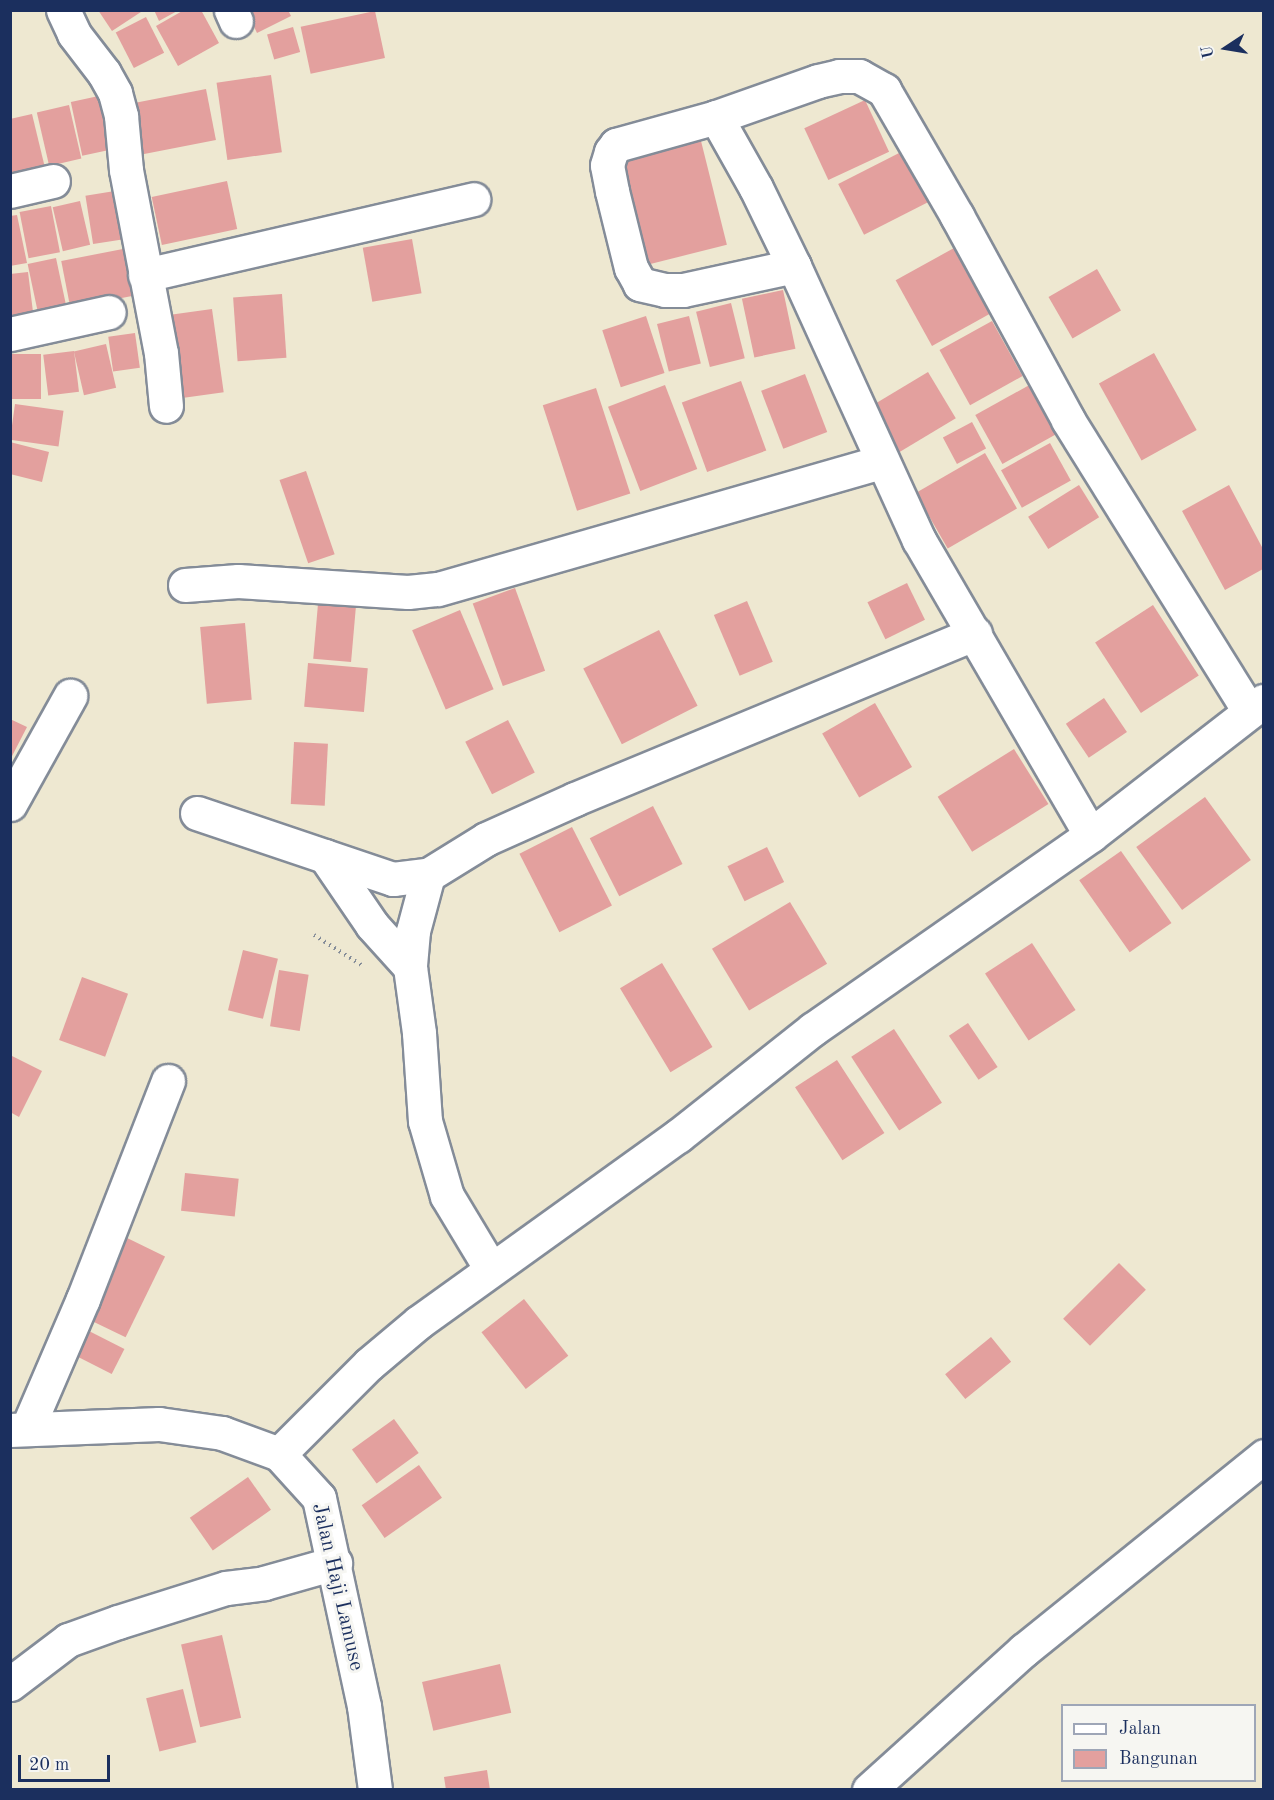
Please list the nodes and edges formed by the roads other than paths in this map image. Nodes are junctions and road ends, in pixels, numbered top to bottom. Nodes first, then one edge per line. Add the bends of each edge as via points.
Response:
1 (63, 10) edge
2 (716, 117) junction
3 (53, 182) dead end
4 (10, 192) edge
5 (473, 199) dead end
6 (794, 266) junction
7 (145, 275) junction
8 (109, 312) dead end
9 (10, 334) edge
10 (166, 406) dead end
11 (882, 462) junction
12 (185, 585) dead end
13 (975, 633) junction
14 (70, 696) dead end
15 (1256, 706) edge
16 (10, 804) edge
17 (196, 813) dead end
18 (1091, 836) junction
19 (325, 856) junction
20 (428, 875) junction
21 (410, 967) junction
22 (168, 1081) dead end
23 (491, 1269) junction
24 (19, 1429) edge
25 (279, 1454) junction
26 (1263, 1456) edge
27 (335, 1563) junction
28 (10, 1684) edge
29 (375, 1790) edge
30 (868, 1790) edge

1 - 7 street via 74,34 115,93
2 - 6 street
2 - 6 street via 616,146 610,152 608,165 632,268 640,284 682,290
2 - 15 street via 840,76 859,76 884,90 1068,420
3 - 4 street
5 - 7 street
6 - 11 street
7 - 10 street via 161,352
8 - 9 street
11 - 12 street via 438,589 408,592 238,581
11 - 13 street via 919,540
13 - 18 street
13 - 20 street via 575,799 486,839
14 - 16 street
15 - 18 street
17 - 19 street
18 - 23 street via 813,1029 678,1137
19 - 20 street via 393,879
19 - 21 street via 372,925
20 - 21 street via 413,931
21 - 23 street via 425,1121 437,1166 447,1196
22 - 24 street via 83,1299
23 - 25 street via 369,1364
24 - 25 street, Jalan Haji Lamuse via 159,1424 222,1433
25 - 27 street, Jalan Haji Lamuse via 319,1498
26 - 30 street via 1024,1650
27 - 28 street via 264,1583 226,1588 68,1640
27 - 29 street, Jalan Haji Lamuse via 364,1706

